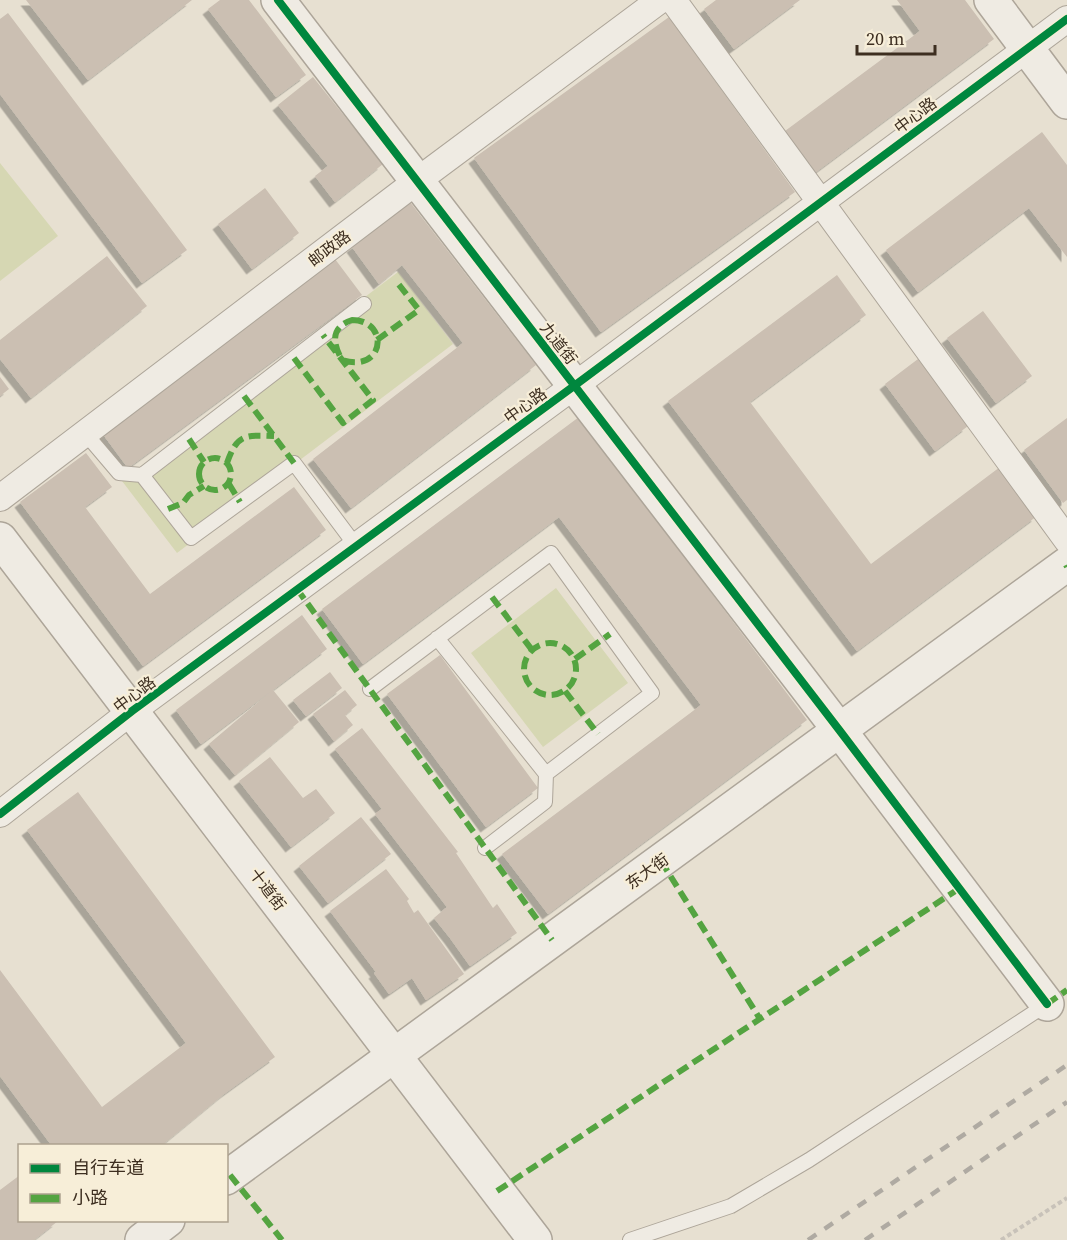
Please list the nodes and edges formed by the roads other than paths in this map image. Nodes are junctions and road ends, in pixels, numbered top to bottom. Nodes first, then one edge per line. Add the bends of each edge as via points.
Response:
1 (278, 0) edge
2 (660, 0) edge
3 (673, 0) edge
4 (991, 0) edge
5 (1067, 19) edge
6 (1027, 48) junction
7 (1067, 102) edge
8 (417, 181) junction
9 (820, 202) junction
10 (364, 304) dead end
11 (574, 386) junction
12 (85, 433) junction
13 (142, 475) junction
14 (0, 498) edge
15 (0, 539) edge
16 (1067, 540) edge
17 (356, 546) junction
18 (1067, 564) edge
19 (437, 638) junction
20 (370, 689) dead end
21 (132, 711) junction
22 (840, 731) junction
23 (546, 774) junction
24 (0, 814) edge
25 (485, 848) dead end
26 (1047, 1004) joint
27 (394, 1056) junction
28 (228, 1177) edge
29 (167, 1222) edge
30 (142, 1240) edge
31 (535, 1240) edge
32 (630, 1240) edge

1 - 8 street, 九道街
2 - 8 street, 邮政路
3 - 9 street
4 - 6 street
5 - 6 street, 中心路
6 - 7 street
6 - 9 street, 中心路
8 - 11 street, 九道街
8 - 12 street, 邮政路
9 - 11 street, 中心路
9 - 16 street
10 - 13 lane
11 - 17 street, 中心路
11 - 22 street, 九道街
12 - 13 lane via 119,473
12 - 14 street, 邮政路
13 - 17 lane via 191,538 294,463
15 - 21 street, 十道街
17 - 21 street, 中心路
18 - 22 street, 东大街
19 - 20 lane
19 - 23 lane
19 - 23 lane via 551,553 652,693
21 - 24 street, 中心路
21 - 27 street, 十道街
22 - 26 street, 九道街
22 - 27 street, 东大街
23 - 25 lane via 545,801
26 - 32 lane via 809,1161 731,1206
27 - 28 street, 东大街
27 - 31 street, 十道街
29 - 30 street

